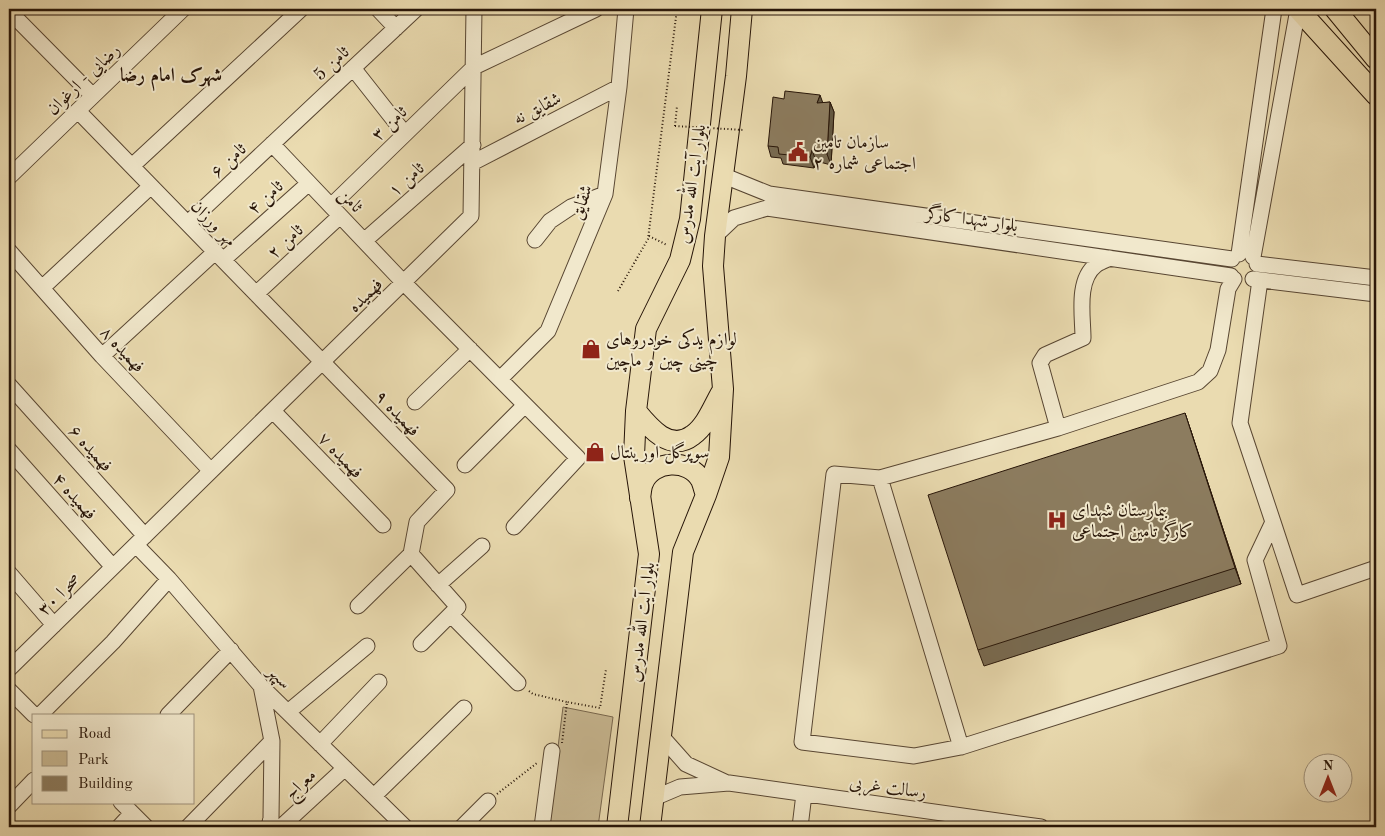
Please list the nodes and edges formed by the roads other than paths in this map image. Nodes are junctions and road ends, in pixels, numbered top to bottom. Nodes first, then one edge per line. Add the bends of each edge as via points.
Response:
1 (183, 9) edge
2 (301, 9) edge
3 (378, 9) edge
4 (416, 9) edge
5 (474, 9) edge
6 (596, 9) edge
7 (626, 9) edge
8 (712, 9) edge
9 (742, 9) edge
10 (1274, 9) edge
11 (1298, 9) edge
12 (9, 11) edge
13 (1342, 13) edge
14 (396, 28) junction
15 (1376, 59) edge
16 (474, 67) junction
17 (353, 68) junction
18 (619, 87) junction
19 (1376, 95) edge
20 (93, 96) junction
21 (78, 111) junction
22 (405, 134) junction
23 (272, 144) junction
24 (472, 145) junction
25 (472, 163) junction
26 (132, 166) junction
27 (722, 175) junction
28 (9, 177) edge
29 (309, 183) junction
30 (151, 186) junction
31 (605, 194) junction
32 (336, 211) junction
33 (188, 223) junction
34 (715, 236) junction
35 (535, 240) dead end
36 (364, 241) junction
37 (9, 251) edge
38 (219, 256) junction
39 (1110, 258) junction
40 (1246, 258) junction
41 (1376, 278) edge
42 (1256, 280) junction
43 (1231, 281) junction
44 (404, 283) junction
45 (42, 288) junction
46 (256, 294) junction
47 (1376, 294) edge
48 (470, 349) junction
49 (102, 356) junction
50 (323, 362) junction
51 (500, 379) junction
52 (9, 385) edge
53 (723, 389) junction
54 (415, 402) dead end
55 (525, 404) junction
56 (273, 411) junction
57 (636, 411) junction
58 (1058, 428) junction
59 (9, 450) edge
60 (465, 465) dead end
61 (211, 471) junction
62 (880, 478) junction
63 (706, 495) junction
64 (640, 498) junction
65 (1273, 522) junction
66 (383, 525) dead end
67 (514, 528) dead end
68 (140, 540) junction
69 (482, 546) dead end
70 (411, 554) junction
71 (113, 567) junction
72 (1376, 568) edge
73 (9, 573) edge
74 (169, 579) junction
75 (438, 585) junction
76 (358, 606) dead end
77 (451, 614) junction
78 (54, 624) junction
79 (421, 644) dead end
80 (367, 646) dead end
81 (231, 650) junction
82 (9, 669) edge
83 (379, 682) dead end
84 (518, 682) road end
85 (261, 686) junction
86 (9, 690) edge
87 (464, 708) dead end
88 (288, 712) junction
89 (33, 714) edge
90 (41, 714) edge
91 (169, 714) edge
92 (662, 736) junction
93 (272, 741) junction
94 (320, 744) junction
95 (961, 747) junction
96 (557, 749) road end
97 (345, 768) junction
98 (32, 782) edge
99 (729, 783) junction
100 (804, 794) junction
101 (374, 796) junction
102 (654, 798) junction
103 (488, 802) road end
104 (123, 804) edge
105 (9, 806) edge
106 (132, 813) junction
107 (932, 820) edge
108 (402, 826) edge
109 (119, 827) edge
110 (146, 827) edge
111 (188, 827) edge
112 (269, 827) edge
113 (281, 827) edge
114 (462, 827) edge
115 (542, 827) edge
116 (617, 827) edge
117 (650, 827) edge
118 (800, 827) edge
119 (1041, 827) edge

1 - 20 street, رضایی - ارغوان
2 - 26 street
3 - 14 street
4 - 14 street, ثامن 5
5 - 16 street, فهمیده
6 - 16 street, ثامن ۳
7 - 18 street, شقایق
8 - 57 main road, بلوار آیت الله مدرس via 690,219 680,260 646,329
9 - 27 main road, بلوار آیت الله مدرس
10 - 40 street
11 - 19 main road
11 - 40 street
12 - 20 street
13 - 15 main road
14 - 17 street, ثامن 5
16 - 22 street, ثامن ۳
16 - 24 street, فهمیده
17 - 22 street
17 - 23 street, ثامن 5
18 - 25 street, شقایق نه
18 - 31 street, شقایق
20 - 21 street, رضایی - ارغوان
21 - 26 street, مهر ورزان
21 - 28 street, رضایی - ارغوان
22 - 32 street, ثامن ۳
23 - 29 street, ثامن
23 - 33 street, ثامن ۶
24 - 25 street, فهمیده
24 - 36 street, ثامن ۱
25 - 44 street, فهمیده via 471,216
26 - 30 street, مهر ورزان
27 - 34 main road, بلوار آیت الله مدرس
27 - 40 street, بلوار شهدا کارگر via 769,194
29 - 32 street, ثامن
29 - 38 street, ثامن ۴
30 - 33 street, مهر ورزان
30 - 45 street
31 - 35 street via 570,207 550,221
31 - 51 street, شقایق via 548,331
32 - 36 street, ثامن
32 - 46 street, ثامن ۲
33 - 38 street, مهر ورزان
34 - 39 street, بلوار شهدا کارگر via 734,218 767,208
34 - 53 main road, بلوار آیت الله مدرس via 713,266
36 - 44 street, ثامن
37 - 45 street, فهمیده ۸
38 - 46 street, مهر ورزان
38 - 49 street, ثامن ۴
39 - 43 street, بلوار شهدا کارگر via 1211,272
39 - 58 street via 1094,266 1085,280 1083,338 1045,355 1040,363
40 - 41 street, بلوار شهدا کارگر
40 - 42 street via 1258,272
40 - 43 street via 1229,270
42 - 43 street, بلوار شهدا کارگر
42 - 47 street
42 - 65 street via 1240,423
43 - 58 street via 1218,350 1210,370 1198,382
44 - 48 street, ثامن
44 - 50 street, فهمیده
45 - 49 street, فهمیده ۸
46 - 50 street, مهر ورزان
48 - 51 street, ثامن
48 - 54 street
49 - 61 street, فهمیده ۸
50 - 56 street, فهمیده
50 - 70 street, فهمیده ۹ via 447,490 417,522
51 - 55 street, ثامن
52 - 68 street, فهمیده ۶
53 - 57 main road via 705,422 692,436 676,442 650,428
53 - 63 main road, بلوار آیت الله مدرس via 719,457
55 - 60 street
55 - 67 street, ثامن via 578,458
56 - 61 street, فهمیده
56 - 66 street, فهمیده ۷
57 - 64 main road, بلوار آیت الله مدرس via 634,456
58 - 62 street
59 - 71 street, فهمیده ۴
61 - 68 street, فهمیده
62 - 95 street
62 - 95 street via 834,474 802,742 914,756
63 - 64 main road via 700,479 688,467 671,464 655,469 643,482
63 - 92 main road, بلوار آیت الله مدرس via 683,552
64 - 116 main road, بلوار آیت الله مدرس via 649,554
65 - 72 street via 1297,594
65 - 95 street via 1255,560 1279,646
68 - 71 street, صحرا ۳۰
68 - 74 street, سپهر
69 - 75 street
70 - 75 street
70 - 76 street
71 - 78 street, صحرا ۳۰
73 - 78 street
74 - 81 street, سپهر
74 - 90 street via 113,642
75 - 77 street via 458,607
77 - 79 street
77 - 84 street
78 - 82 street, صحرا ۳۰
80 - 88 street
81 - 85 street, سپهر
81 - 91 street
83 - 94 street
85 - 88 street, سپهر
85 - 93 street
86 - 89 street
87 - 101 street
88 - 94 street, سپهر
92 - 99 street, رسالت غربی via 686,764
92 - 102 main road, بلوار آیت الله مدرس
93 - 111 street
93 - 112 street
94 - 97 street, سپهر
96 - 115 street
97 - 101 street, سپهر
97 - 113 street, معراج
98 - 105 street
99 - 100 street, رسالت غربی
99 - 102 street, رسالت غربی via 680,787
100 - 107 street, رسالت غربی
100 - 118 street
101 - 108 street, سپهر
102 - 117 main road, بلوار آیت الله مدرس
103 - 114 street
104 - 106 street
106 - 109 street
106 - 110 street
107 - 119 street, رسالت غربی

